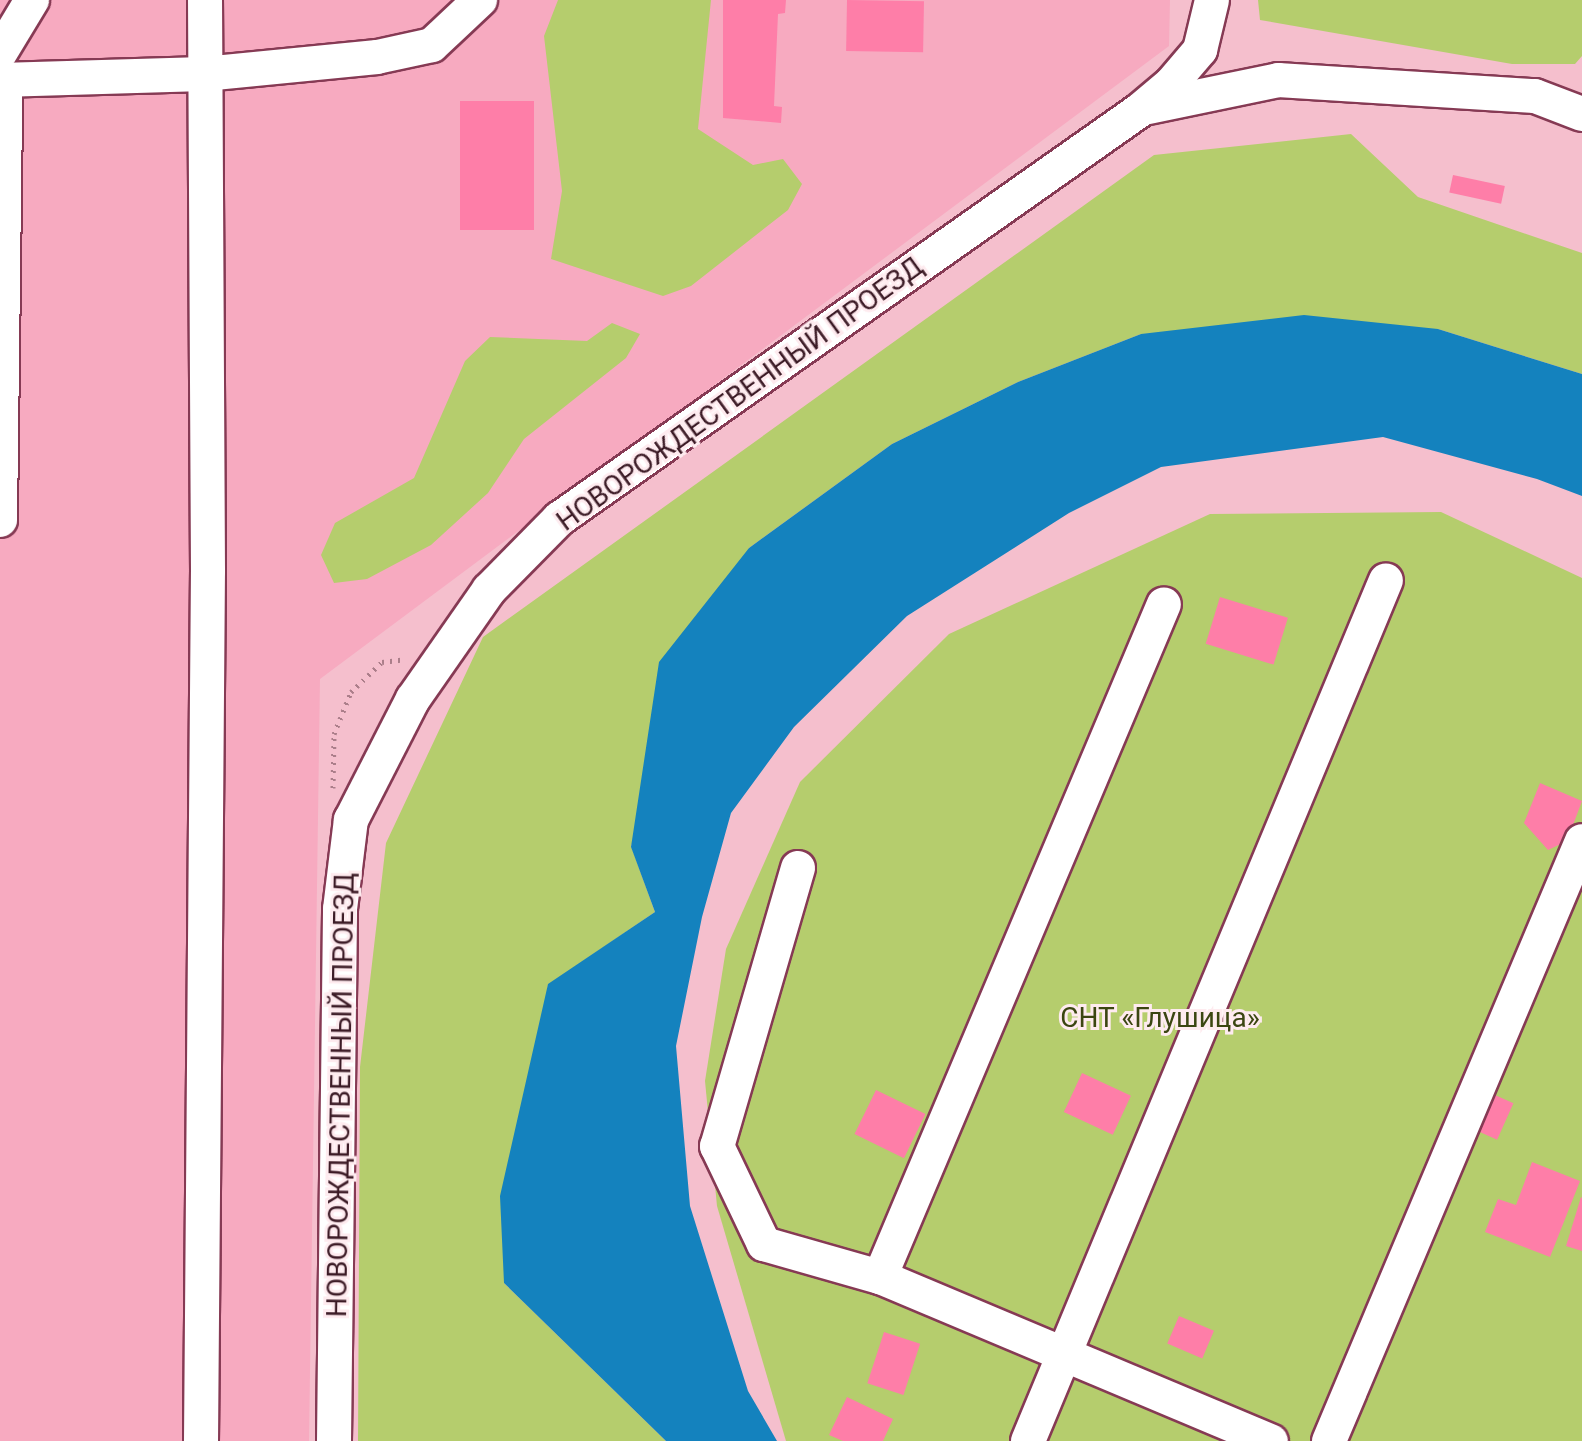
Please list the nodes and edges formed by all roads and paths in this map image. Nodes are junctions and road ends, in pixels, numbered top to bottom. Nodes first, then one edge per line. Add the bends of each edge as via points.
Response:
1 (32, 0) edge
2 (205, 0) edge
3 (480, 0) edge
4 (1212, 0) edge
5 (2, 71) edge
6 (204, 74) junction
7 (1140, 110) junction
8 (1582, 114) edge
9 (0, 520) edge
10 (1386, 580) dead end
11 (1164, 604) dead end
12 (432, 668) junction
13 (351, 820) junction
14 (1582, 841) edge
15 (798, 868) dead end
16 (880, 1277) junction
17 (1064, 1358) junction
18 (201, 1441) edge
19 (334, 1441) edge
20 (1028, 1441) edge
21 (1271, 1441) edge
22 (1329, 1441) edge

1 - 5 street
2 - 6 street
3 - 6 street via 432,45 377,57
4 - 7 street, НОВОРОЖДЕСТВЕННЫЙ ПРОЕЗД via 1200,50
5 - 6 street
5 - 9 street
6 - 18 street via 208,571
7 - 8 street via 1278,80 1535,96
7 - 12 street, НОВОРОЖДЕСТВЕННЫЙ ПРОЕЗД via 559,519 489,590
10 - 17 street
11 - 16 street
12 - 13 street, НОВОРОЖДЕСТВЕННЫЙ ПРОЕЗД
12 - 13 path via 416,658 382,662 351,692 334,734 330,781
13 - 19 street, НОВОРОЖДЕСТВЕННЫЙ ПРОЕЗД via 340,909
14 - 22 street
15 - 16 street via 717,1146 764,1244
16 - 17 street
17 - 20 street
17 - 21 street

